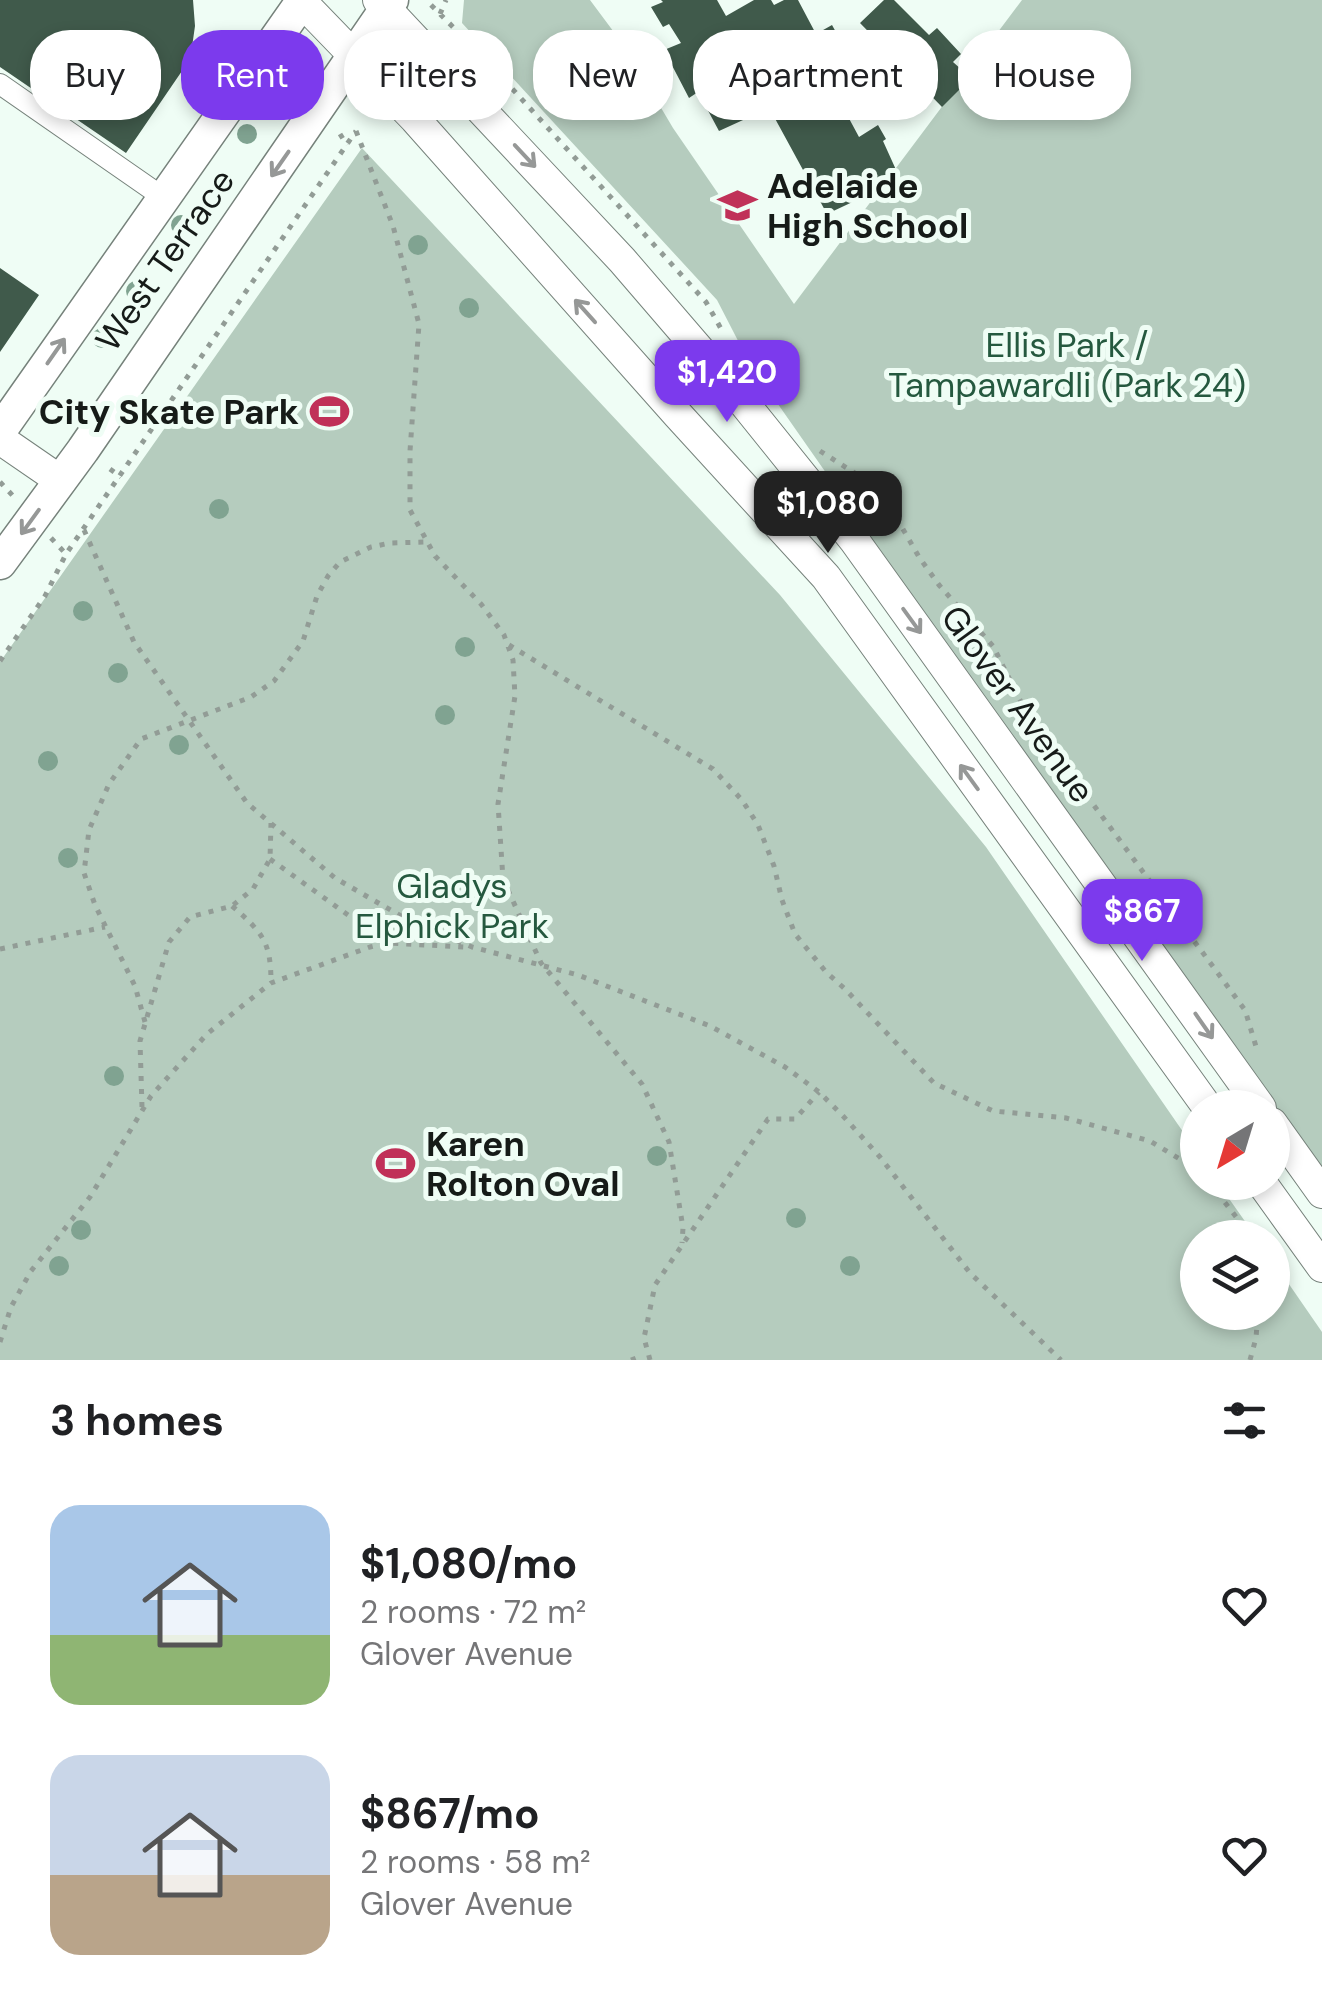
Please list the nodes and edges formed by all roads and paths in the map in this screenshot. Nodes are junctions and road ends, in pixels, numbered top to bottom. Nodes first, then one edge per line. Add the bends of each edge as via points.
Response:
1 (302, 0) edge
2 (446, 0) edge
3 (386, 3) edge
4 (430, 5) dead end
5 (369, 30) edge
6 (344, 44) edge
7 (344, 69) edge
8 (0, 84) edge
9 (413, 120) edge
10 (340, 134) dead end
11 (347, 144) junction
12 (164, 198) junction
13 (0, 431) edge
14 (0, 439) edge
15 (110, 469) dead end
16 (121, 477) junction
17 (61, 480) junction
18 (84, 530) junction
19 (428, 542) junction
20 (0, 563) edge
21 (508, 644) junction
22 (0, 661) edge
23 (189, 720) junction
24 (272, 823) junction
25 (1061, 829) junction
26 (1026, 856) junction
27 (270, 859) junction
28 (232, 906) junction
29 (106, 927) junction
30 (387, 944) junction
31 (472, 947) junction
32 (0, 949) edge
33 (541, 964) junction
34 (271, 984) junction
35 (145, 1022) junction
36 (1195, 1090) edge
37 (1249, 1090) edge
38 (819, 1092) junction
39 (142, 1110) junction
40 (1290, 1148) edge
41 (1180, 1159) edge
42 (1322, 1193) edge
43 (1223, 1200) edge
44 (1275, 1200) edge
45 (1238, 1220) edge
46 (682, 1243) junction
47 (1322, 1267) edge
48 (1257, 1330) edge
49 (0, 1342) edge
50 (631, 1360) edge
51 (640, 1360) edge
52 (650, 1360) edge
53 (1062, 1360) edge
54 (1250, 1360) edge

1 - 6 main road
1 - 12 main road, West Terrace
2 - 4 path via 440,14
3 - 5 main road, West Terrace
3 -> 25 main road, Glover Avenue via 727,382 854,540
7 -> 17 main road, West Terrace
8 - 12 street
26 -> 9 main road via 826,578
10 - 11 path
11 - 16 path
11 - 19 path via 356,131 393,226 419,324 410,510
13 -> 12 main road, West Terrace
14 - 17 main road
15 - 16 path
16 - 18 path
17 -> 20 main road, West Terrace
18 - 22 path
18 - 23 path via 134,642
19 - 21 path
19 - 23 path via 371,547 340,562 318,596 303,641 274,681 252,697
21 - 33 path via 515,696 498,804 503,879
21 - 41 path via 728,783 758,826 795,934 934,1083 994,1111 1066,1118 1150,1141
23 - 24 path via 247,803
23 - 29 path via 142,739 109,784 89,830 84,873
24 - 27 path
24 - 31 path via 335,878
25 - 26 main road
25 -> 37 main road, Glover Avenue
26 - 36 main road
27 - 28 path
27 - 30 path
28 - 34 path via 258,928 271,956
28 - 35 path via 190,917 169,942
29 - 32 path
29 - 35 path
30 - 31 path
30 - 34 path
31 - 33 path
33 - 38 path via 710,1026
33 - 46 path via 642,1084 669,1142
34 - 39 path via 207,1034
35 - 39 path
38 - 46 path via 794,1119 768,1119
38 - 53 path via 970,1273
39 - 49 path via 90,1197 30,1270
40 - 42 main road
43 - 45 path
44 - 47 main road
46 - 52 path via 655,1285 644,1338
48 - 54 path
50 - 51 path

